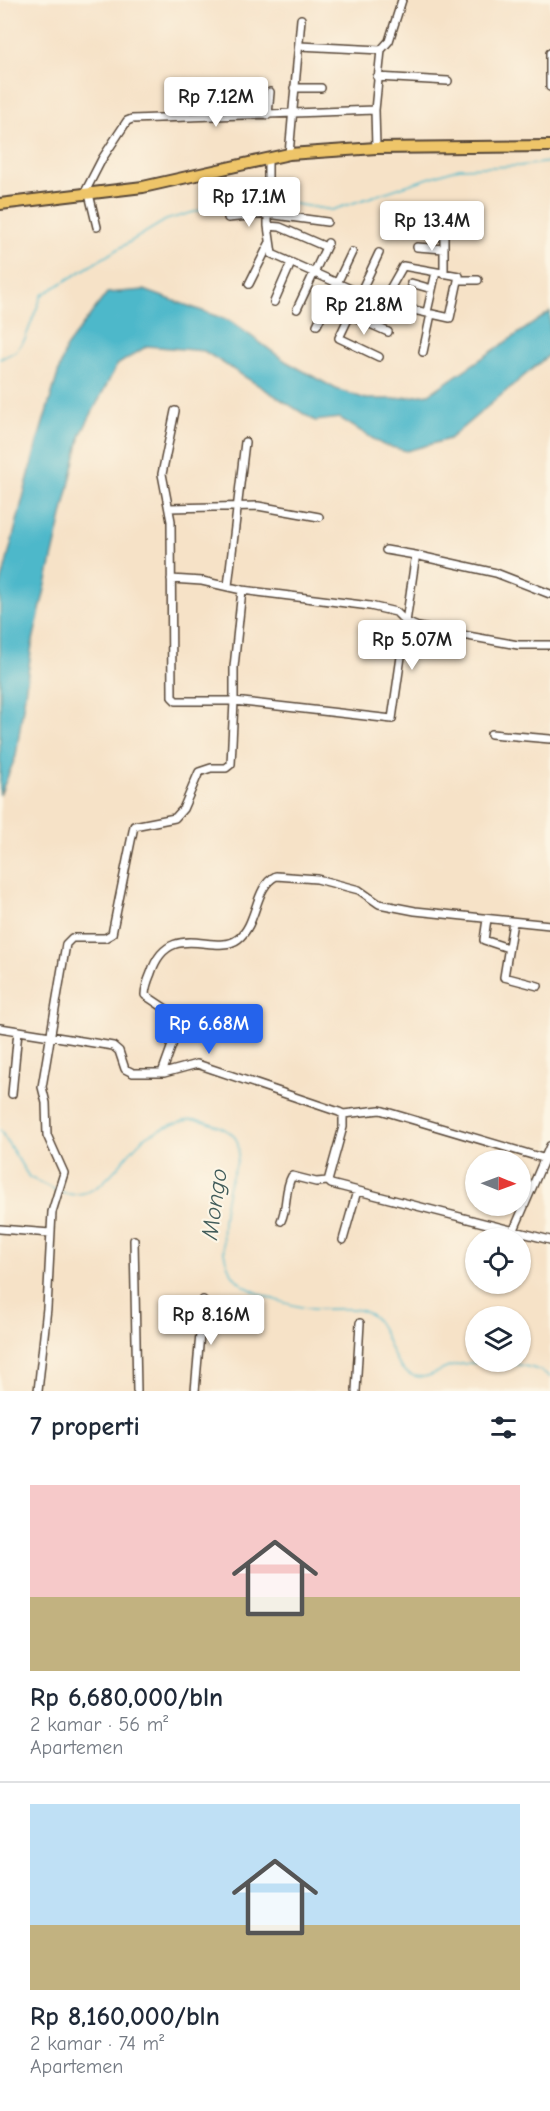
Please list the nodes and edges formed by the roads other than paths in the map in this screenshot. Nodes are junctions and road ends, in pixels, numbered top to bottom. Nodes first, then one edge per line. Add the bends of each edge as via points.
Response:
1 (402, 0) edge
2 (301, 19) dead end
3 (299, 46) junction
4 (381, 50) junction
5 (550, 53) edge
6 (377, 77) junction
7 (448, 81) dead end
8 (550, 87) edge
9 (294, 88) junction
10 (321, 88) dead end
11 (270, 92) dead end
12 (375, 110) junction
13 (292, 113) junction
14 (268, 115) junction
15 (550, 146) edge
16 (376, 148) junction
17 (289, 154) junction
18 (268, 158) junction
19 (87, 194) junction
20 (0, 204) edge
21 (268, 213) junction
22 (228, 218) dead end
23 (327, 222) dead end
24 (268, 226) junction
25 (97, 227) dead end
26 (444, 230) dead end
27 (269, 244) junction
28 (417, 247) dead end
29 (444, 249) junction
30 (352, 252) dead end
31 (379, 253) dead end
32 (291, 263) junction
33 (314, 273) junction
34 (440, 273) junction
35 (458, 279) junction
36 (478, 280) dead end
37 (411, 283) dead end
38 (249, 284) dead end
39 (337, 284) junction
40 (432, 289) junction
41 (360, 294) junction
42 (274, 302) dead end
43 (382, 303) junction
44 (297, 309) dead end
45 (429, 313) junction
46 (350, 315) junction
47 (317, 325) dead end
48 (388, 332) dead end
49 (423, 352) dead end
50 (379, 357) dead end
51 (175, 411) dead end
52 (245, 442) dead end
53 (239, 506) junction
54 (169, 508) junction
55 (319, 517) dead end
56 (386, 550) dead end
57 (415, 555) junction
58 (171, 579) junction
59 (228, 586) junction
60 (242, 590) junction
61 (550, 594) edge
62 (406, 622) junction
63 (550, 645) edge
64 (234, 701) junction
65 (491, 734) dead end
66 (550, 739) edge
67 (487, 919) junction
68 (513, 922) junction
69 (550, 925) edge
70 (508, 948) junction
71 (538, 986) dead end
72 (0, 1028) edge
73 (18, 1031) junction
74 (50, 1036) junction
75 (162, 1073) junction
76 (12, 1094) dead end
77 (343, 1114) junction
78 (550, 1146) edge
79 (546, 1159) junction
80 (328, 1181) junction
81 (357, 1191) junction
82 (281, 1221) dead end
83 (506, 1228) edge
84 (515, 1228) edge
85 (0, 1229) edge
86 (50, 1233) junction
87 (531, 1235) edge
88 (134, 1240) dead end
89 (343, 1240) dead end
90 (550, 1240) edge
91 (203, 1300) dead end
92 (360, 1323) dead end
93 (38, 1391) edge
94 (137, 1391) edge
95 (195, 1391) edge
96 (356, 1391) edge

1 - 4 street via 389,42
2 - 3 street
3 - 4 street
3 - 9 street
4 - 6 street
5 - 8 street
6 - 7 street
6 - 12 street
9 - 10 street
9 - 13 street
11 - 14 street
12 - 13 street
12 - 16 street
13 - 14 street
13 - 17 street
14 - 19 street via 129,120 102,159
15 - 16 highway
16 - 17 highway
17 - 18 highway
18 - 19 highway via 143,187
18 - 21 street
19 - 20 highway
19 - 25 street
21 - 22 street
21 - 23 street
21 - 24 street
24 - 27 street
24 - 33 street via 327,245
26 - 29 street
27 - 32 street via 272,254
27 - 38 street
28 - 29 street
29 - 34 street
30 - 39 street
31 - 41 street
32 - 33 street
32 - 42 street
33 - 39 street
33 - 44 street
34 - 35 street via 459,276
34 - 40 street
34 - 43 street via 403,267
35 - 36 street
35 - 45 street via 450,318
37 - 40 street
39 - 41 street
39 - 47 street
40 - 45 street
41 - 43 street
41 - 46 street
43 - 45 street
45 - 49 street
46 - 48 street
46 - 50 street via 339,338
51 - 54 street via 162,474
52 - 53 street
53 - 54 street
53 - 55 street
53 - 59 street
54 - 58 street
56 - 57 street
57 - 61 street via 496,573
57 - 62 street
58 - 59 street
58 - 64 street via 172,698
59 - 60 street
60 - 62 street via 370,606 396,612
60 - 64 street
62 - 63 street via 519,645
62 - 64 street via 392,720
64 - 74 street via 230,766 199,772 175,818 135,826 112,934 105,938 69,939 66,944
65 - 66 street
67 - 68 street
67 - 70 street via 484,940
67 - 75 street via 379,904 360,890 317,879 276,876 268,882 246,931 238,939 229,943 188,941 167,949 154,963 145,995 178,1017 180,1023
68 - 69 street
68 - 70 street
70 - 71 street via 504,977
72 - 73 street
73 - 74 street
73 - 76 street
74 - 75 street via 113,1046 127,1071
74 - 86 street via 42,1091 47,1135 62,1166 63,1180 53,1204
75 - 77 street via 197,1064
77 - 79 street via 380,1110
77 - 80 street
78 - 79 street
79 - 84 street
80 - 81 street
80 - 82 street via 292,1176
81 - 83 street
81 - 89 street
85 - 86 street
86 - 93 street
87 - 90 street
88 - 94 street
91 - 95 street
92 - 96 street

